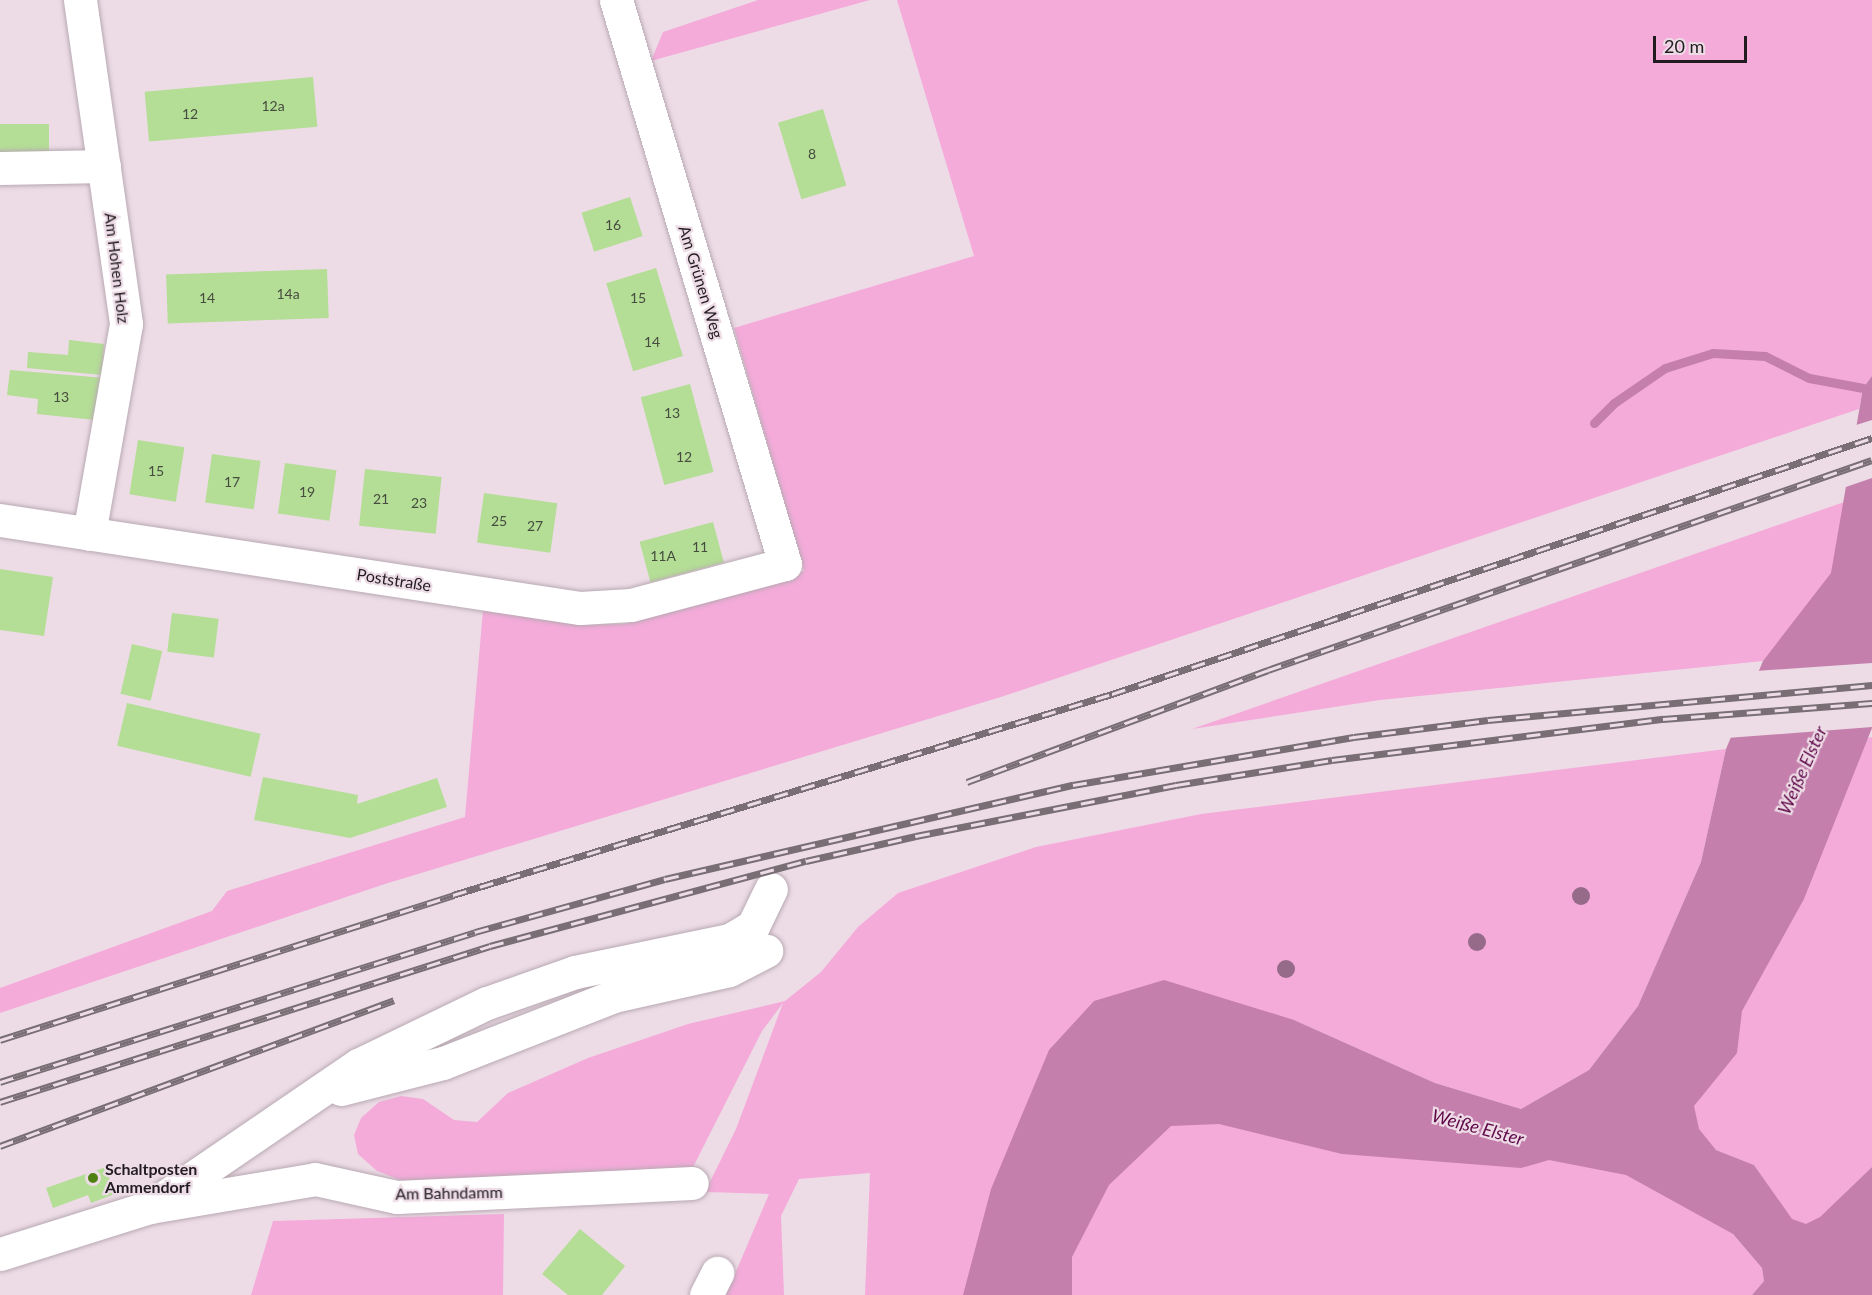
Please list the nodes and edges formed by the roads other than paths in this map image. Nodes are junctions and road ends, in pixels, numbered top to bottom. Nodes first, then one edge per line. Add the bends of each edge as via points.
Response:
1 (80, 0) edge
2 (616, 0) edge
3 (104, 166) junction
4 (0, 168) edge
5 (0, 520) edge
6 (89, 534) junction
7 (785, 564) joint
8 (771, 889) dead end
9 (766, 951) dead end
10 (307, 1098) junction
11 (692, 1183) dead end
12 (150, 1207) junction
13 (0, 1254) edge

1 - 3 street, Am Hohen Holz
2 - 7 street, Am Grünen Weg
3 - 4 street
3 - 6 street, Am Hohen Holz via 126,324
5 - 6 street, Poststraße
6 - 7 street, Poststraße via 580,608 631,605
8 - 10 street via 753,927 730,940 575,972 487,1003 358,1065
9 - 10 street via 729,970 614,996 443,1063
10 - 12 street
11 - 12 street, Am Bahndamm via 397,1197 315,1179
12 - 13 street, Am Bahndamm

